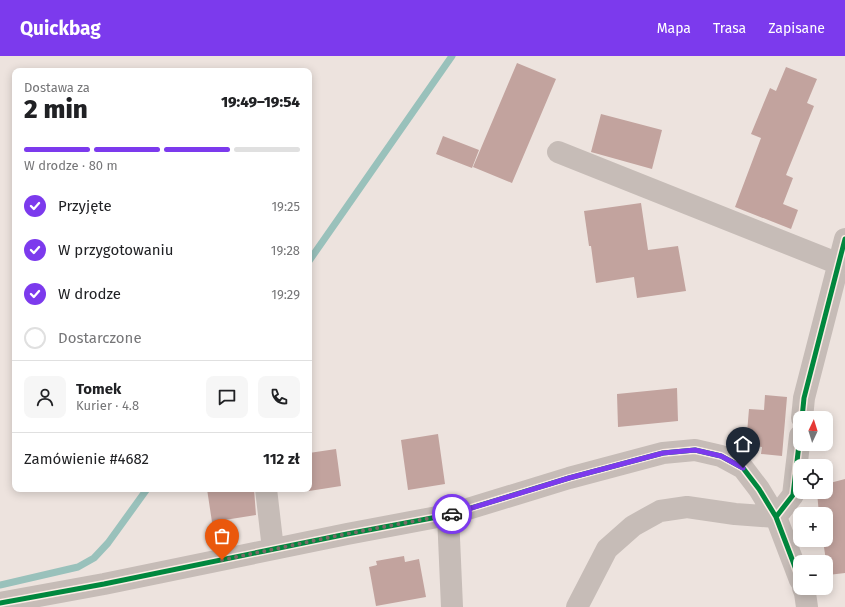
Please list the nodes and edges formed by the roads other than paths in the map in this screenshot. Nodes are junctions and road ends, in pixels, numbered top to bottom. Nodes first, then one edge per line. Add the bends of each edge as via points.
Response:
1 (558, 152) dead end
2 (845, 239) edge
3 (839, 264) junction
4 (803, 411) edge
5 (798, 451) edge
6 (266, 492) edge
7 (448, 515) junction
8 (776, 518) junction
9 (273, 550) junction
10 (793, 562) edge
11 (805, 595) edge
12 (0, 603) edge
13 (452, 607) edge
14 (577, 607) edge
15 (807, 607) edge

1 - 3 street
2 - 3 street
3 - 4 street
5 - 8 street via 793,495
6 - 9 street
7 - 8 street via 569,478 663,453 695,450 721,456 743,468
7 - 9 street
7 - 13 street
8 - 10 street
8 - 14 street via 687,507 660,511 633,526 608,549
9 - 12 street
11 - 15 street

